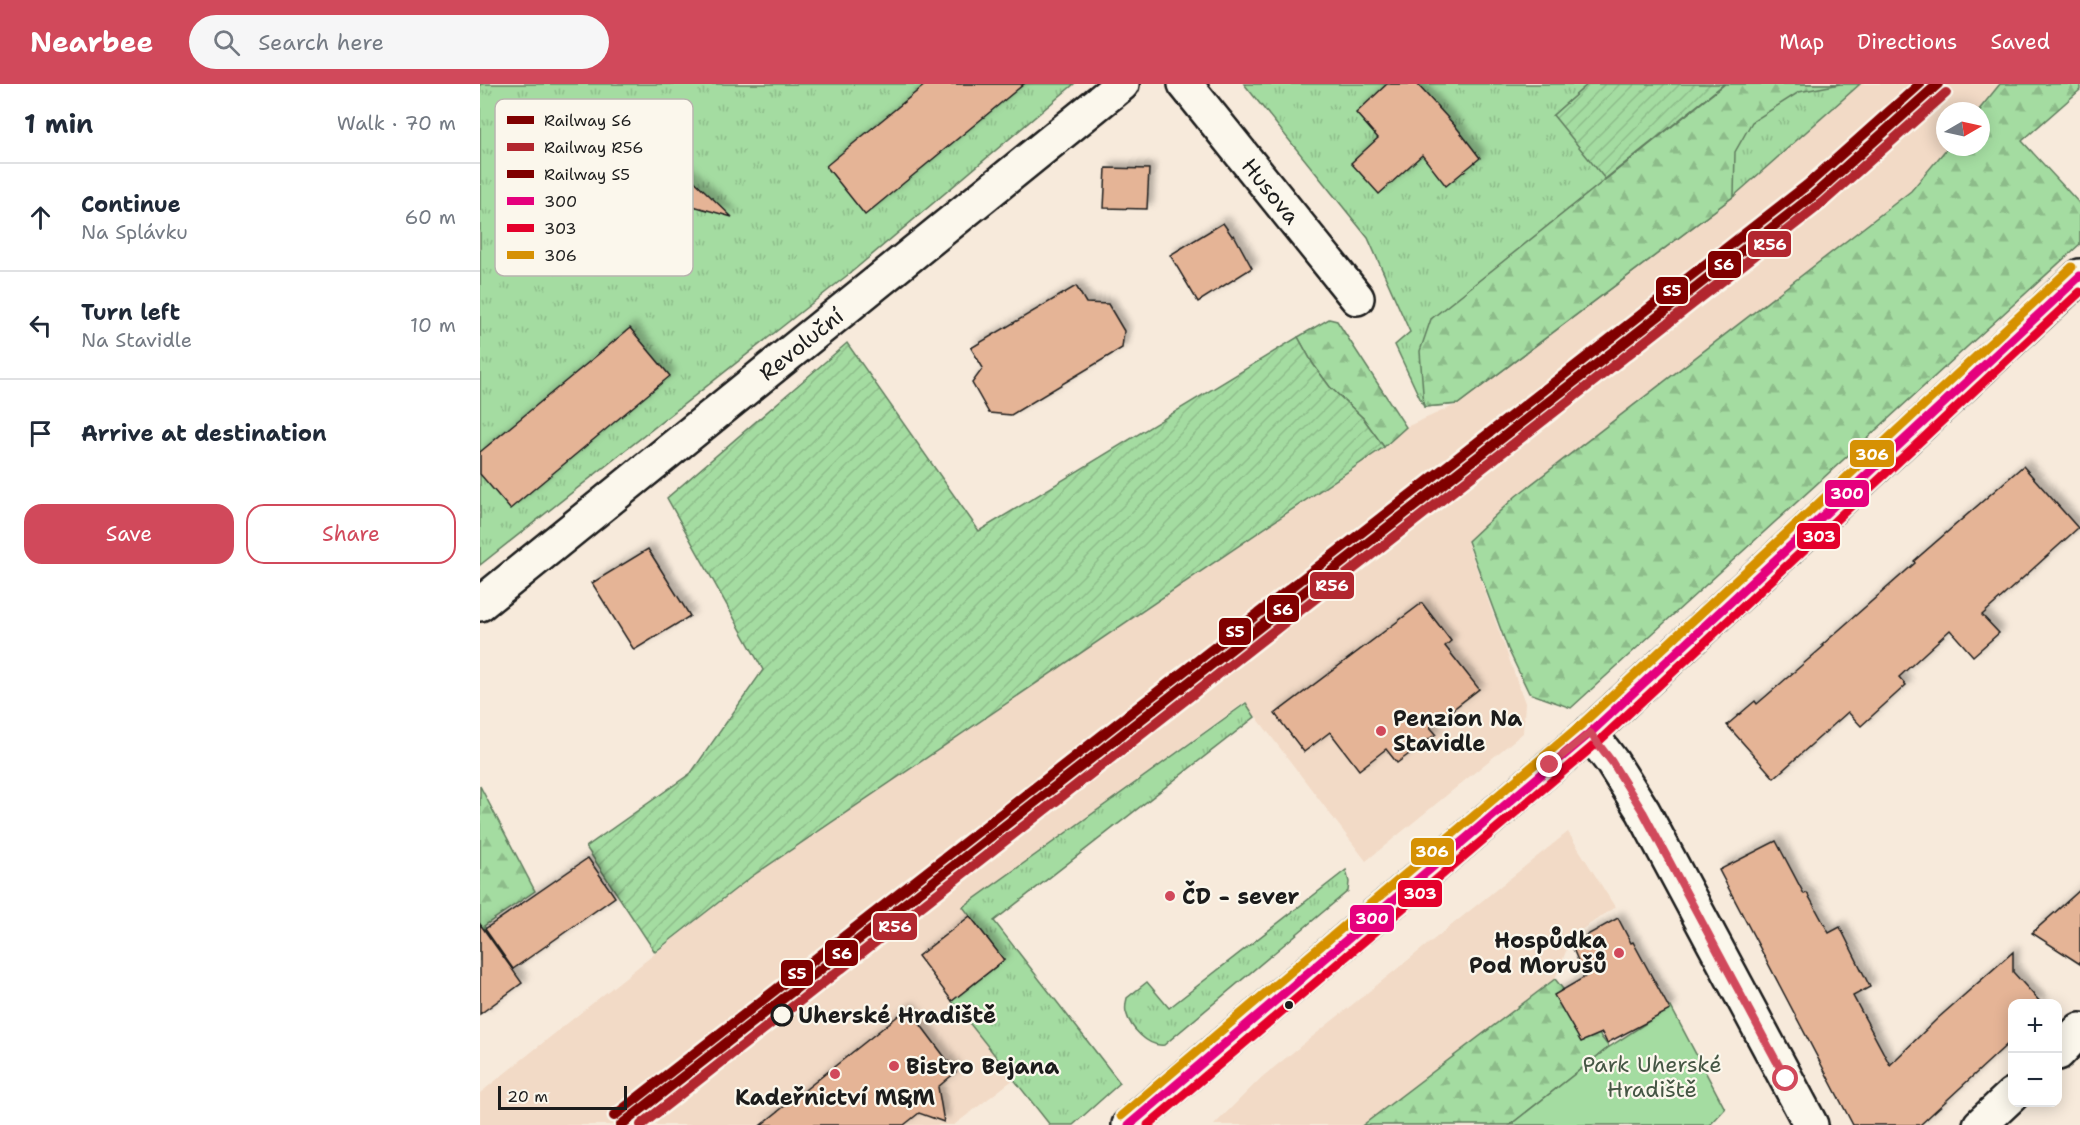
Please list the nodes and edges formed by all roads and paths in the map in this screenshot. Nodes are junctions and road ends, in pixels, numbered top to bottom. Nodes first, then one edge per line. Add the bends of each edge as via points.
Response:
1 (1122, 84) edge
2 (1185, 84) edge
3 (2080, 276) edge
4 (1358, 298) dead end
5 (480, 604) edge
6 (1590, 733) junction
7 (2080, 1030) edge
8 (2062, 1049) edge
9 (2008, 1100) edge
10 (1129, 1125) edge
11 (1811, 1125) edge
12 (1980, 1125) edge

1 - 5 street, Revoluční
2 - 4 street, Husova
3 - 6 street
6 - 10 street
6 - 11 street via 1643,812
7 - 8 street
9 - 12 street

